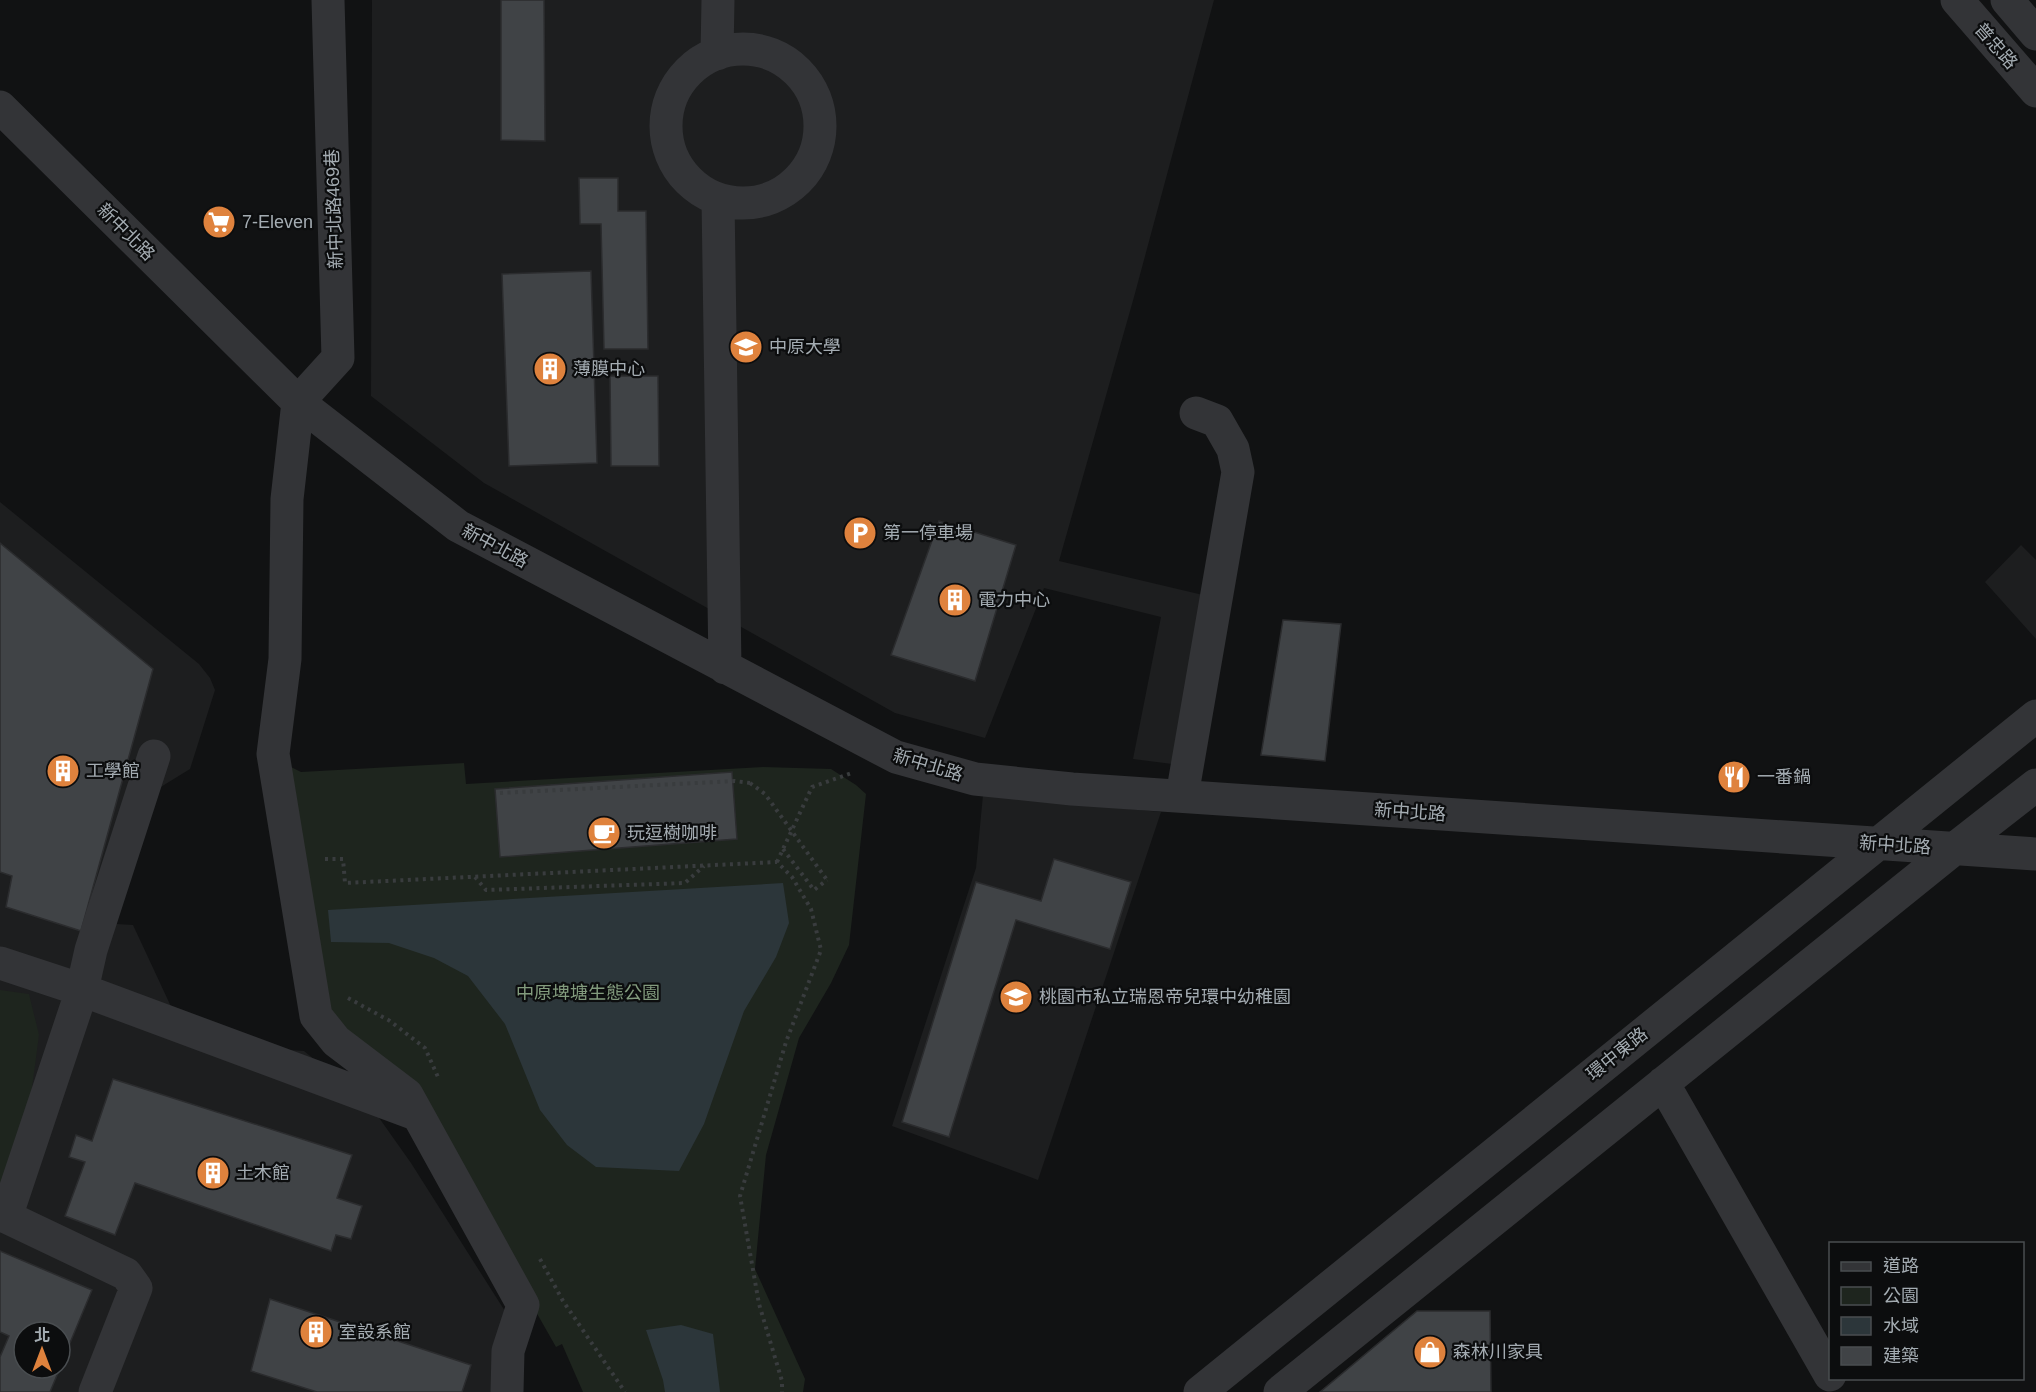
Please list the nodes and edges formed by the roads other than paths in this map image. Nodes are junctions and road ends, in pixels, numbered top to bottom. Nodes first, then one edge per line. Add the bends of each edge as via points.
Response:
1 (328, 0) edge
2 (718, 0) edge
3 (1957, 0) edge
4 (2007, 0) edge
5 (2036, 34) edge
6 (717, 54) junction
7 (2036, 92) edge
8 (0, 107) edge
9 (718, 199) junction
10 (298, 402) junction
11 (1196, 413) dead end
12 (726, 668) junction
13 (2036, 716) edge
14 (154, 756) dead end
15 (2036, 785) edge
16 (1182, 796) junction
17 (1876, 844) junction
18 (1954, 849) junction
19 (2036, 854) edge
20 (0, 963) edge
21 (82, 990) junction
22 (1663, 1083) junction
23 (417, 1114) junction
24 (3, 1216) edge
25 (1829, 1372) edge
26 (95, 1392) edge
27 (507, 1392) edge
28 (1200, 1392) edge
29 (1280, 1392) edge

1 - 10 street, 新中北路469巷 via 338,358
2 - 6 street
3 - 7 street, 普忠路
4 - 5 street
6 - 9 street via 688,72 673,93 666,118 668,144 678,168 695,187
6 - 9 street via 734,49 760,50 784,60 804,77 816,99 820,123 818,148 807,170 790,188 767,199 743,203
8 - 10 street, 新中北路
9 - 12 street
10 - 12 street, 新中北路 via 458,526
10 - 23 street via 287,499 285,659 273,754 285,837 316,1016 336,1041 407,1095
11 - 16 street via 1216,421 1233,448 1238,472
12 - 16 street, 新中北路 via 896,758 975,779
13 - 17 street, 環中東路
14 - 21 street via 91,950
15 - 18 street
16 - 17 street, 新中北路
17 - 18 street, 新中北路
17 - 28 street, 環中東路
18 - 19 street, 新中北路
18 - 22 street
20 - 21 street
21 - 23 street
21 - 24 street
22 - 25 street
22 - 29 street
23 - 27 street via 523,1305 508,1351
24 - 26 street via 126,1274 136,1288

